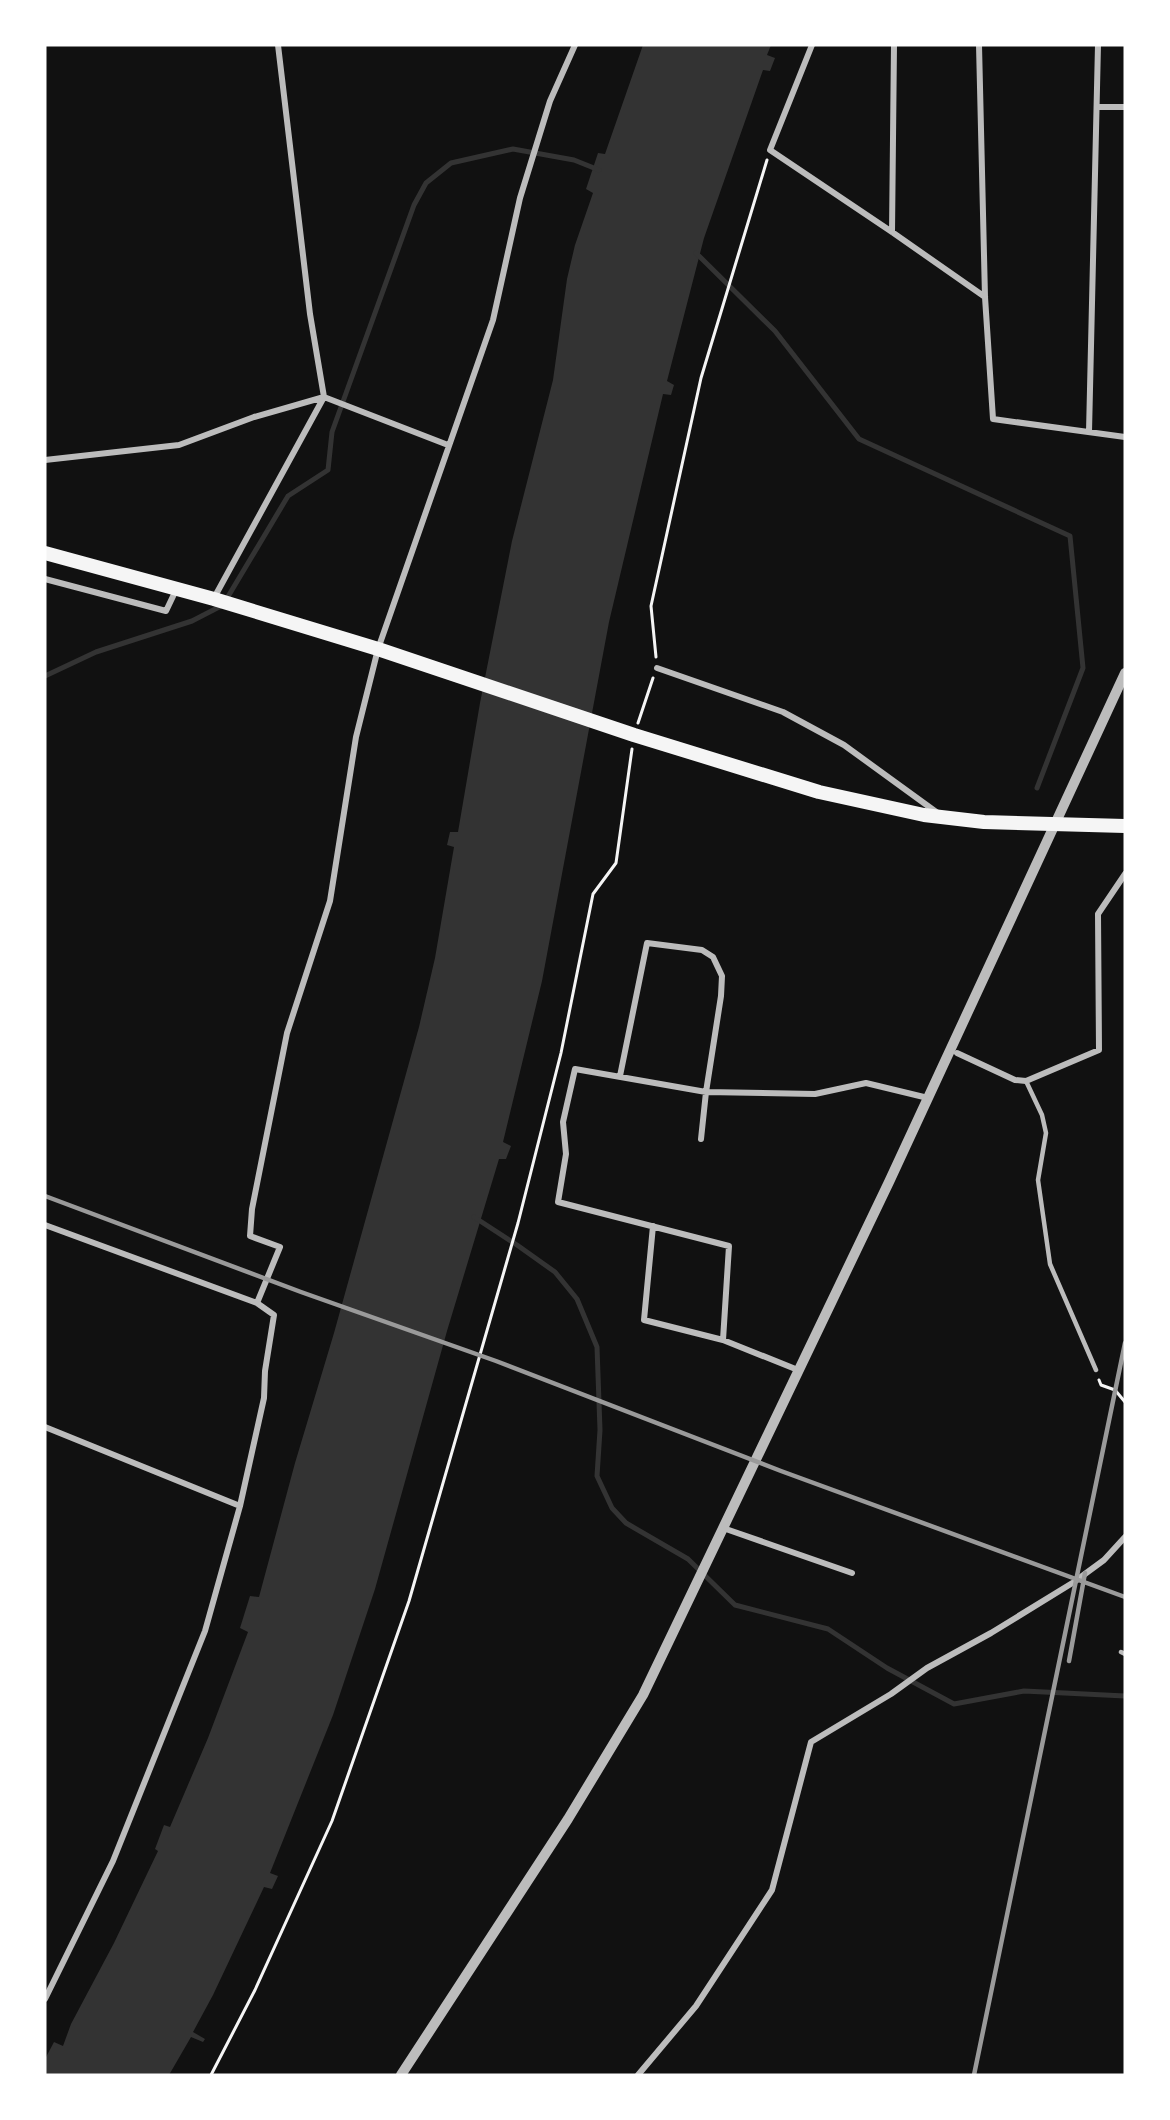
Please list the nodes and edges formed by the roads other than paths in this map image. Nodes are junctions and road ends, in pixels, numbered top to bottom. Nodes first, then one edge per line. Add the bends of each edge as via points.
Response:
1 (278, 45) edge
2 (575, 45) edge
3 (812, 45) edge
4 (894, 45) edge
5 (979, 45) edge
6 (1098, 45) edge
7 (1097, 107) junction
8 (1125, 107) edge
9 (892, 232) junction
10 (985, 297) junction
11 (324, 397) junction
12 (1089, 432) junction
13 (1125, 437) edge
14 (448, 445) junction
15 (45, 460) edge
16 (45, 553) edge
17 (45, 579) edge
18 (176, 589) junction
19 (214, 599) junction
20 (378, 649) junction
21 (657, 668) road end
22 (1125, 673) edge
23 (944, 817) junction
24 (1055, 824) junction
25 (1125, 826) edge
26 (1125, 874) edge
27 (957, 1053) dead end
28 (620, 1076) junction
29 (1026, 1081) junction
30 (706, 1092) junction
31 (928, 1098) junction
32 (701, 1139) dead end
33 (45, 1225) edge
34 (653, 1226) junction
35 (257, 1304) junction
36 (723, 1340) junction
37 (798, 1370) junction
38 (1096, 1370) road end
39 (45, 1426) edge
40 (240, 1506) junction
41 (723, 1528) junction
42 (1125, 1537) edge
43 (852, 1573) dead end
44 (45, 1998) edge
45 (401, 2075) edge
46 (638, 2075) edge

1 - 11 street via 310,314
2 - 14 street via 550,100 520,198 493,320
3 - 9 street via 770,150
4 - 9 street
5 - 10 street
6 - 7 street
7 - 8 street
7 - 12 street
9 - 10 street
10 - 12 street via 993,419
11 - 14 street
11 - 15 street via 254,417 179,445
11 - 19 street
12 - 13 street
14 - 20 street
16 - 18 main road
17 - 18 street via 166,611
18 - 19 main road
19 - 20 main road
20 - 23 main road via 819,792
20 - 35 street via 356,737 330,901 287,1033 252,1209 250,1236 280,1247
21 - 23 street via 783,712 844,745
22 - 24 street
23 - 24 main road
24 - 25 main road
24 - 31 street
26 - 29 street via 1098,914 1099,1050
27 - 29 street
28 - 30 street
28 - 30 street via 647,942 702,950 713,957 722,976
28 - 34 street via 576,1069 563,1122 566,1154 558,1202
29 - 38 lane via 1046,1133 1038,1180 1050,1264
30 - 31 street via 815,1094 866,1083
30 - 32 street
31 - 37 street
33 - 35 street
34 - 36 street via 729,1246
34 - 36 street via 644,1320
35 - 40 street via 274,1315 264,1371 264,1398
36 - 37 street
37 - 41 street
39 - 40 street
40 - 44 street via 205,1631 113,1861
41 - 43 street
41 - 45 street via 643,1695 568,1820
42 - 46 street via 1104,1560 1074,1582 925,1669 811,1742 772,1890 696,2006

